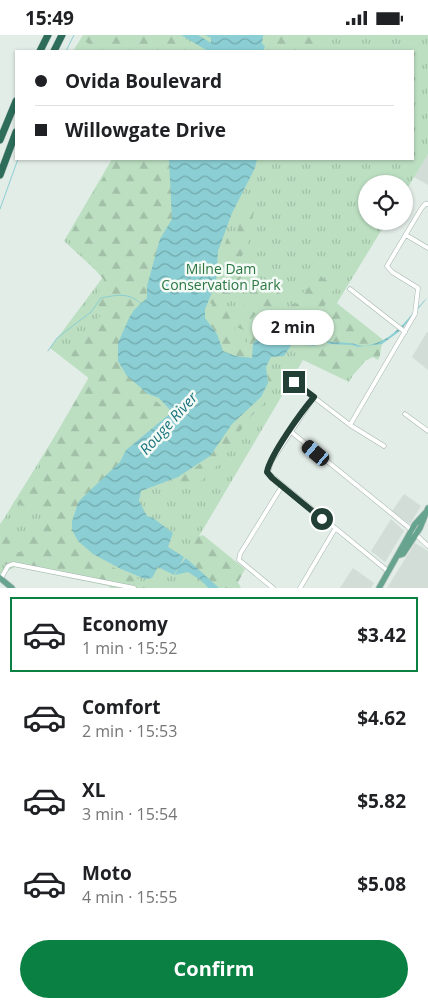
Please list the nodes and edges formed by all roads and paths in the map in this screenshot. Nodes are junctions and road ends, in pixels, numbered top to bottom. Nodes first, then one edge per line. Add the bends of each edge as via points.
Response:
1 (48, 35) edge
2 (62, 35) edge
3 (40, 50) edge
4 (54, 50) edge
5 (15, 103) edge
6 (15, 134) edge
7 (0, 140) edge
8 (0, 175) edge
9 (428, 204) edge
10 (406, 235) junction
11 (428, 248) edge
12 (350, 289) dead end
13 (405, 332) junction
14 (294, 382) dead end
15 (314, 397) junction
16 (405, 414) dead end
17 (350, 425) junction
18 (290, 431) junction
19 (428, 431) edge
20 (384, 446) dead end
21 (282, 486) junction
22 (427, 510) edge
23 (335, 529) junction
24 (414, 533) junction
25 (428, 546) edge
26 (389, 572) junction
27 (0, 579) edge
28 (12, 588) edge
29 (134, 588) edge
30 (273, 588) edge
31 (300, 588) edge
32 (379, 588) edge

1 - 3 highway
2 - 4 highway
5 - 7 highway
6 - 8 highway
9 - 10 street via 424,204
10 - 11 street
10 - 13 street via 387,265 419,290 416,314
12 - 13 street
13 - 17 street
14 - 15 street
15 - 17 street
15 - 18 street
16 - 19 street
17 - 20 street
18 - 21 street via 267,469 269,476
18 - 24 street
21 - 23 street
21 - 30 street via 239,560
22 - 24 main road
23 - 26 street
23 - 31 street
24 - 25 street
24 - 26 main road via 399,551 400,555
26 - 32 main road
27 - 28 main road
27 - 29 street via 13,564

